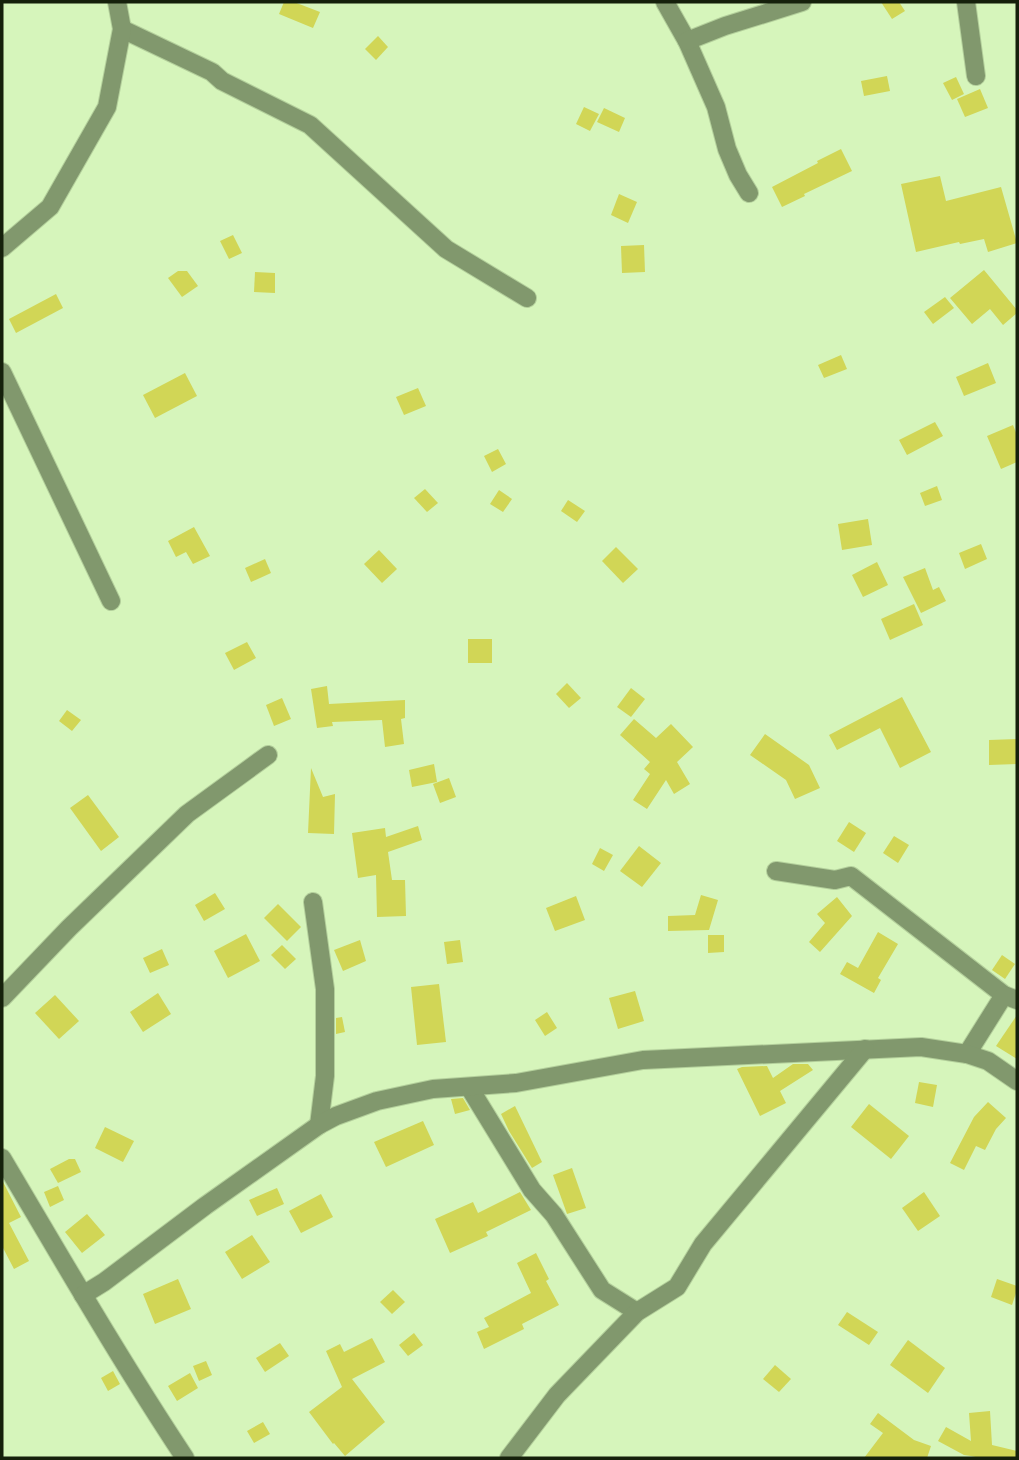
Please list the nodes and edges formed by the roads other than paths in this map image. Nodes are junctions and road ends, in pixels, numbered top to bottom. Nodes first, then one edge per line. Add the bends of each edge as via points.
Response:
1 (117, 2) edge
2 (665, 2) edge
3 (802, 2) edge
4 (966, 2) edge
5 (122, 29) junction
6 (687, 41) junction
7 (976, 76) dead end
8 (749, 193) dead end
9 (2, 248) edge
10 (527, 298) dead end
11 (2, 372) edge
12 (111, 601) dead end
13 (268, 755) dead end
14 (776, 871) dead end
15 (313, 902) dead end
16 (1011, 997) edge
17 (2, 999) edge
18 (866, 1049) junction
19 (967, 1054) junction
20 (1017, 1081) edge
21 (469, 1087) junction
22 (319, 1125) junction
23 (2, 1158) edge
24 (83, 1295) junction
25 (637, 1312) junction
26 (184, 1458) edge
27 (509, 1458) edge

1 - 5 street
2 - 6 street
3 - 6 street
4 - 7 street
5 - 9 street via 107,107 50,207
5 - 10 street via 310,125 446,250
6 - 8 street via 716,107 727,149
11 - 12 street
13 - 17 street via 187,814
14 - 16 street via 835,880 851,876
15 - 22 street via 325,1000 325,1076
16 - 19 street
18 - 19 street via 921,1047
18 - 21 street via 643,1060
18 - 25 street via 703,1244 677,1287
19 - 20 street via 988,1061
21 - 22 street via 377,1101
21 - 25 street via 532,1191 554,1216 601,1290
22 - 24 street
23 - 24 street
24 - 26 street
25 - 27 street via 557,1395

